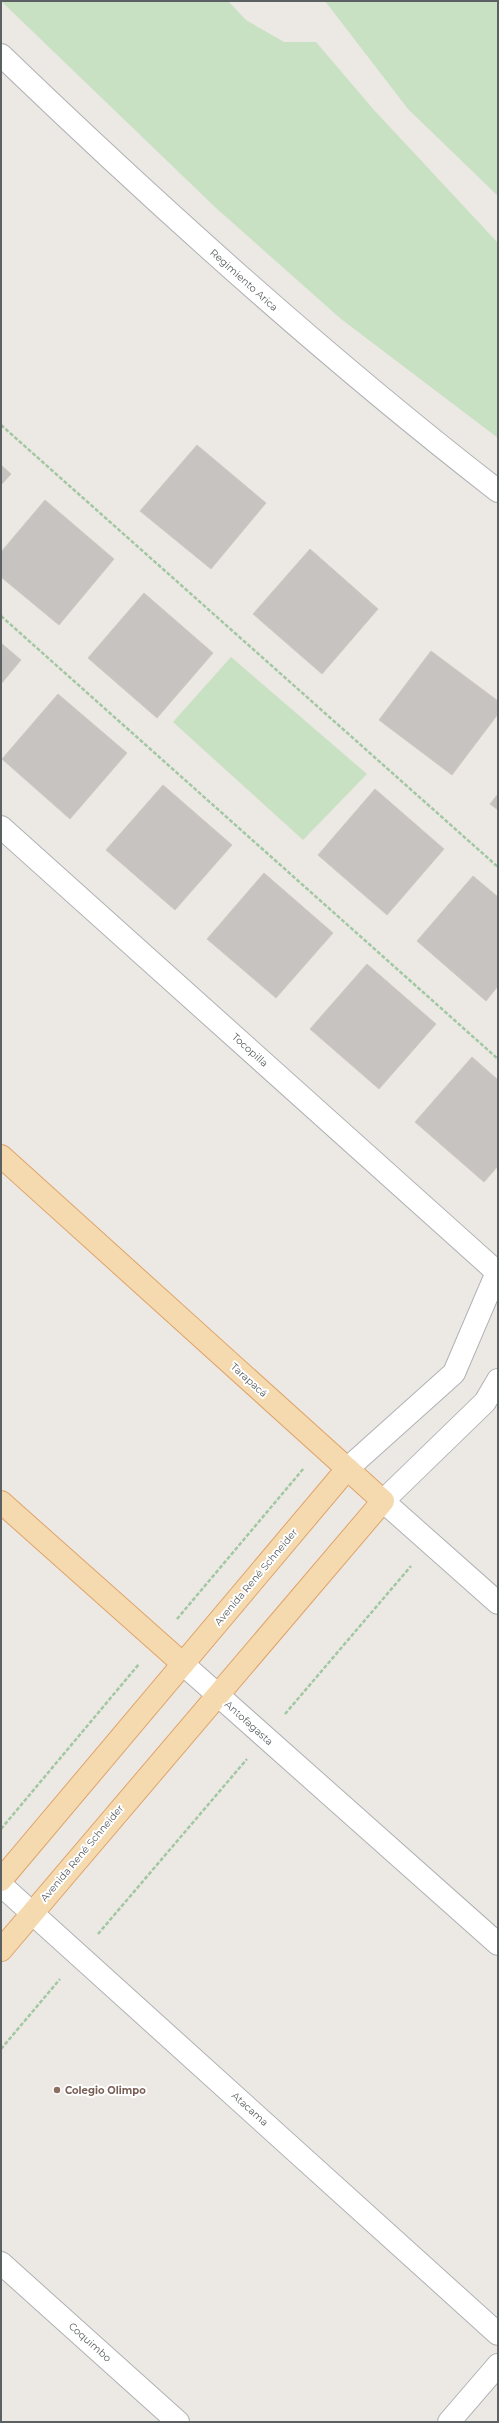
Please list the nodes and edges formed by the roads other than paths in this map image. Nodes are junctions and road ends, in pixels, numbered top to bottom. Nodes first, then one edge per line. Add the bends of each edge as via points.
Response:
1 (1, 55) edge
2 (498, 491) edge
3 (1, 827) edge
4 (1, 1156) edge
5 (498, 1272) edge
6 (498, 1380) edge
7 (347, 1469) junction
8 (383, 1501) junction
9 (1, 1502) edge
10 (498, 1603) edge
11 (183, 1664) junction
12 (216, 1694) junction
13 (1, 1880) edge
14 (1, 1885) edge
15 (33, 1912) junction
16 (498, 1944) edge
17 (1, 1950) edge
18 (1, 2263) edge
19 (498, 2334) edge
20 (498, 2365) edge
21 (178, 2422) edge
22 (449, 2422) edge

1 - 2 street, Regimiento Arica via 247,284 417,428
3 - 5 street, Tocopilla
4 - 7 main road, Tarapacá
5 - 7 street, Avenida René Schneider via 454,1373
6 - 8 street, Avenida René Schneider via 485,1402
7 - 8 main road, Tarapacá
7 - 11 main road, Avenida René Schneider
8 - 10 street, Tarapacá
8 - 12 main road, Avenida René Schneider
9 - 11 main road, Antofagasta
11 - 12 street, Antofagasta
11 - 13 main road, Avenida René Schneider
12 - 15 main road, Avenida René Schneider
12 - 16 street, Antofagasta
14 - 15 street, Atacama
15 - 17 main road, Avenida René Schneider
15 - 19 street, Atacama
18 - 21 street, Coquimbo
20 - 22 street

